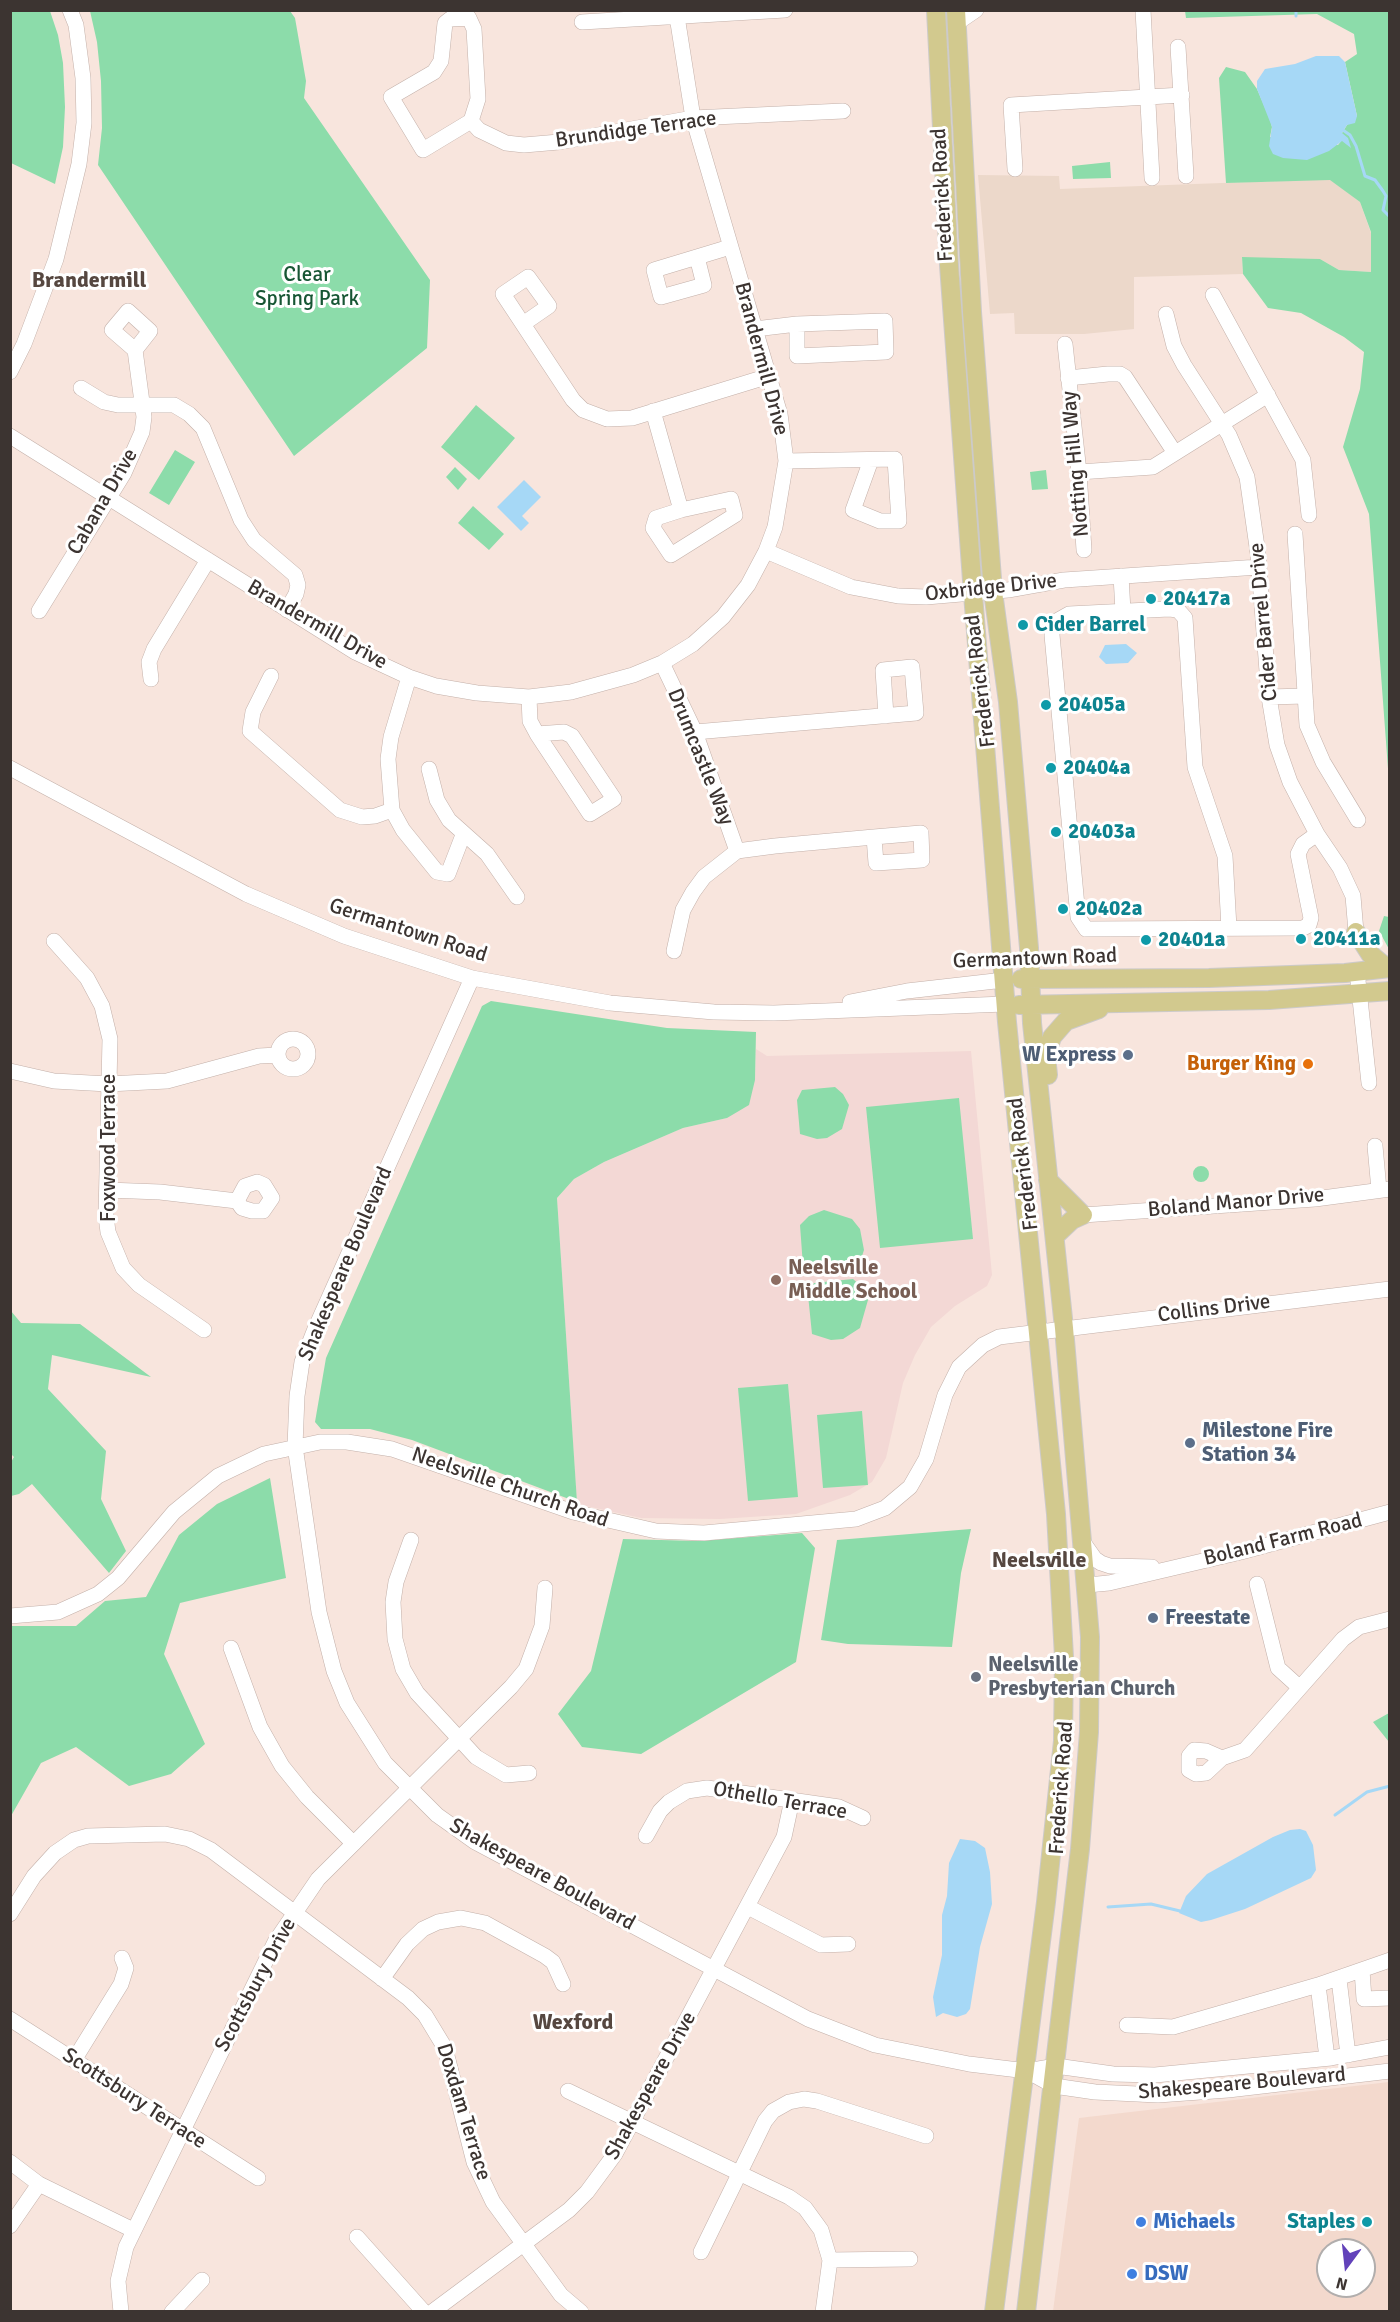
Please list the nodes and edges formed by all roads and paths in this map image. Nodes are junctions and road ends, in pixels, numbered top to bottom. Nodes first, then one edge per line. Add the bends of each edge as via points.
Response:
1 (70, 10) edge
2 (785, 10) edge
3 (936, 10) edge
4 (976, 10) edge
5 (1143, 10) edge
6 (676, 13) edge
7 (957, 17) edge
8 (582, 22) dead end
9 (1178, 47) dead end
10 (1182, 95) junction
11 (1148, 97) junction
12 (843, 111) dead end
13 (693, 118) junction
14 (471, 121) junction
15 (1015, 169) dead end
16 (1186, 176) dead end
17 (1152, 178) dead end
18 (730, 247) junction
19 (697, 257) dead end
20 (1213, 295) dead end
21 (1166, 314) dead end
22 (523, 324) dead end
23 (797, 324) junction
24 (755, 329) junction
25 (1065, 344) dead end
26 (135, 350) dead end
27 (10, 372) edge
28 (769, 376) junction
29 (1068, 378) junction
30 (81, 388) dead end
31 (1268, 395) junction
32 (142, 405) junction
33 (653, 411) junction
34 (1222, 424) junction
35 (10, 436) edge
36 (1175, 453) junction
37 (871, 460) dead end
38 (786, 461) junction
39 (1079, 472) junction
40 (109, 497) junction
41 (681, 510) junction
42 (1310, 515) dead end
43 (1295, 534) dead end
44 (766, 550) junction
45 (1084, 550) dead end
46 (208, 560) junction
47 (1260, 567) junction
48 (1121, 576) junction
49 (993, 592) junction
50 (973, 594) junction
51 (287, 610) junction
52 (39, 611) dead end
53 (1123, 611) junction
54 (662, 663) junction
55 (271, 676) dead end
56 (409, 677) junction
57 (151, 679) dead end
58 (1305, 696) junction
59 (529, 697) junction
60 (1269, 697) junction
61 (886, 716) dead end
62 (695, 732) junction
63 (537, 734) junction
64 (10, 768) edge
65 (429, 769) dead end
66 (392, 810) junction
67 (1358, 820) dead end
68 (1317, 834) junction
69 (463, 835) junction
70 (874, 837) dead end
71 (737, 851) junction
72 (517, 897) dead end
73 (1229, 928) junction
74 (1356, 932) junction
75 (54, 940) dead end
76 (674, 951) dead end
77 (1388, 968) edge
78 (1357, 971) junction
79 (472, 978) junction
80 (1031, 978) junction
81 (1004, 980) junction
82 (1389, 992) edge
83 (1360, 994) junction
84 (1005, 1004) junction
85 (1115, 1004) junction
86 (1031, 1005) junction
87 (828, 1009) junction
88 (278, 1055) dead end
89 (10, 1071) edge
90 (1369, 1083) dead end
91 (108, 1084) junction
92 (1040, 1115) junction
93 (1374, 1146) dead end
94 (1048, 1180) junction
95 (1384, 1189) edge
96 (107, 1190) junction
97 (237, 1201) dead end
98 (1083, 1215) junction
99 (1055, 1236) junction
100 (1389, 1289) edge
101 (1064, 1328) junction
102 (204, 1330) dead end
103 (1039, 1331) junction
104 (295, 1446) junction
105 (1389, 1512) edge
106 (1056, 1514) junction
107 (411, 1540) dead end
108 (1083, 1542) junction
109 (1176, 1566) junction
110 (1257, 1584) dead end
111 (1087, 1585) junction
112 (545, 1588) dead end
113 (10, 1616) edge
114 (1389, 1619) edge
115 (231, 1648) dead end
116 (1299, 1687) junction
117 (459, 1739) junction
118 (1222, 1758) dead end
119 (529, 1773) dead end
120 (408, 1788) junction
121 (792, 1800) junction
122 (862, 1818) dead end
123 (646, 1836) dead end
124 (353, 1843) junction
125 (748, 1907) junction
126 (293, 1912) junction
127 (10, 1914) edge
128 (848, 1944) dead end
129 (122, 1958) dead end
130 (1389, 1960) edge
131 (714, 1970) junction
132 (1362, 1970) junction
133 (382, 1978) junction
134 (1339, 1979) junction
135 (563, 1984) dead end
136 (1318, 1985) junction
137 (1389, 1998) edge
138 (10, 2019) edge
139 (1127, 2025) dead end
140 (1389, 2047) edge
141 (1348, 2055) junction
142 (1328, 2058) junction
143 (74, 2060) junction
144 (1056, 2066) junction
145 (1389, 2070) edge
146 (1027, 2071) junction
147 (1054, 2086) junction
148 (568, 2091) dead end
149 (633, 2122) junction
150 (182, 2130) junction
151 (926, 2136) dead end
152 (10, 2162) edge
153 (739, 2173) junction
154 (258, 2178) dead end
155 (39, 2184) junction
156 (10, 2226) edge
157 (133, 2230) junction
158 (357, 2237) dead end
159 (522, 2245) junction
160 (701, 2252) dead end
161 (910, 2259) dead end
162 (830, 2260) junction
163 (202, 2280) dead end
164 (121, 2312) edge
165 (172, 2312) edge
166 (424, 2312) edge
167 (432, 2312) edge
168 (581, 2312) edge
169 (823, 2312) edge
170 (994, 2312) edge
171 (1026, 2312) edge

1 - 27 street via 83,78 84,123 79,164 56,260
2 - 6 street
3 - 50 main road, Frederick Road via 949,265
4 - 7 street
5 - 11 street
6 - 8 street
6 - 13 street, Brandermill Drive
7 - 49 main road, Frederick Road via 973,323
9 - 10 street
10 - 11 street
10 - 16 street
11 - 15 street via 1011,105
11 - 17 street
12 - 13 street, Brundidge Terrace
13 - 14 street, Brundidge Terrace via 625,132 524,145 491,137
13 - 18 street, Brandermill Drive
14 - 14 street via 478,99 474,29 469,18 450,19 445,22 441,61 434,72 392,97 423,150
18 - 19 street
18 - 24 street, Brandermill Drive
20 - 31 street
21 - 34 street, Cider Barrel Drive via 1174,346
22 - 33 street via 583,410 619,420
23 - 23 street via 885,321 886,352 797,356
23 - 24 street
24 - 28 street, Brandermill Drive
25 - 29 street, Notting Hill Way
26 - 32 street, Cabana Drive
28 - 33 street
28 - 38 street, Brandermill Drive via 780,414
29 - 36 street, Notting Hill Way via 1108,374 1125,377
29 - 39 street, Notting Hill Way
30 - 32 street via 104,402
31 - 34 street
31 - 42 street via 1303,460
32 - 40 street, Cabana Drive via 142,432
32 - 51 street via 174,405 203,428 241,520 254,540 295,575 297,594
33 - 41 street
34 - 36 street
34 - 47 street, Cider Barrel Drive via 1247,477
35 - 40 street, Brandermill Drive
36 - 39 street via 1153,467
37 - 38 street
38 - 44 street, Brandermill Drive via 775,527
39 - 45 street, Notting Hill Way
40 - 46 street, Brandermill Drive
40 - 52 street, Cabana Drive
41 - 41 street via 731,499 735,515 671,555 653,528 656,518
43 - 58 street
44 - 50 street, Oxbridge Drive via 824,576 874,592 926,597
44 - 54 street, Brandermill Drive via 748,585 723,617 693,644
46 - 51 street, Brandermill Drive
46 - 57 street via 154,649 149,662
47 - 48 street, Oxbridge Drive
47 - 60 street, Cider Barrel Drive
48 - 49 street, Oxbridge Drive via 1064,580
48 - 53 street
49 - 50 street, Oxbridge Drive
49 - 80 main road, Frederick Road via 1008,702
50 - 81 main road, Frederick Road
51 - 56 street, Brandermill Drive via 355,652
53 - 73 street via 1178,610 1185,618 1195,767 1225,856
53 - 73 street via 1069,614 1053,623 1080,924 1099,931
54 - 59 street, Brandermill Drive via 601,686
54 - 62 street, Drumcastle Way
55 - 66 street via 253,712 250,731 340,810 362,817
56 - 59 street, Brandermill Drive via 477,693
56 - 66 street via 388,759
58 - 60 street
58 - 67 street via 1307,725 1323,762
59 - 63 street via 530,722
60 - 68 street, Cider Barrel Drive via 1276,744 1290,782
61 - 62 street
62 - 71 street, Drumcastle Way
63 - 63 street via 590,814 614,799 572,736 564,732
64 - 79 street, Germantown Road via 246,894 344,936
65 - 69 street via 437,800
66 - 69 street via 437,872 448,874
68 - 73 street via 1303,844 1298,854 1309,905 1309,925
68 - 74 street, Cider Barrel Drive via 1353,896
69 - 72 street via 486,854
70 - 71 street
71 - 76 street via 704,877 693,892 683,909
74 - 77 main road via 1370,954
74 - 78 main road
75 - 91 street, Foxwood Terrace via 87,978 102,1006 110,1040
77 - 78 main road, Germantown Road
78 - 80 main road, Germantown Road via 1209,978
78 - 83 street
79 - 87 street, Germantown Road via 610,1003 672,1009 774,1013
79 - 104 street, Shakespeare Boulevard via 315,1329 297,1395
80 - 81 main road, Germantown Road
80 - 86 main road, Frederick Road
81 - 84 main road, Frederick Road
81 - 87 street, Germantown Road via 907,991
82 - 83 main road, Germantown Road
83 - 85 main road, Germantown Road
83 - 90 street
84 - 86 main road, Germantown Road
84 - 87 street, Germantown Road
84 - 103 main road, Frederick Road
85 - 86 main road, Germantown Road
85 - 92 main road via 1066,1021 1052,1037 1046,1056 1049,1088
86 - 92 main road, Frederick Road
88 - 91 street via 259,1056 166,1081
89 - 91 street via 54,1081
91 - 96 street, Foxwood Terrace
92 - 94 main road, Frederick Road
93 - 95 street
94 - 98 main road
94 - 99 main road, Frederick Road
95 - 98 street, Boland Manor Drive via 1315,1199
96 - 97 street
96 - 102 street, Foxwood Terrace via 108,1232 123,1268 139,1285
98 - 99 main road
99 - 101 main road, Frederick Road
100 - 101 street, Collins Drive
101 - 103 street, Collins Drive
101 - 108 main road, Frederick Road
103 - 104 street, Neelsville Church Road via 999,1337 969,1356 952,1379 926,1459 910,1487 885,1508 856,1519 704,1533 656,1531 573,1512 392,1449 347,1442
103 - 106 main road, Frederick Road
104 - 113 street, Neelsville Church Road via 236,1466 198,1491 174,1512 118,1578 98,1594 58,1612
104 - 120 street, Shakespeare Boulevard via 319,1612 334,1671 364,1734
105 - 109 street, Boland Farm Road
106 - 111 main road via 1072,1566
106 - 146 main road, Frederick Road via 1064,1657 1063,1741
107 - 117 street via 396,1582 395,1639 417,1693
108 - 109 street, Boland Farm Road via 1095,1559 1110,1566
108 - 111 main road, Frederick Road
109 - 111 street, Boland Farm Road
110 - 116 street via 1278,1668
111 - 144 main road, Frederick Road via 1087,1776
112 - 117 street, Scottsbury Drive via 542,1626 526,1669
114 - 116 street via 1359,1627 1343,1639
115 - 124 street via 260,1727 282,1766
116 - 118 street via 1245,1750
117 - 119 street via 498,1772
117 - 120 street, Scottsbury Drive
120 - 124 street, Scottsbury Drive
120 - 131 street, Shakespeare Boulevard via 436,1815 475,1842
121 - 122 street, Othello Terrace via 839,1807
121 - 123 street, Othello Terrace via 707,1788 687,1791 660,1811
121 - 125 street, Shakespeare Drive via 784,1837
124 - 126 street, Scottsbury Drive
125 - 128 street via 821,1945
125 - 131 street, Shakespeare Drive
126 - 127 street via 211,1850 189,1839 165,1834 88,1836 74,1840 55,1853 34,1876
126 - 133 street, Doxdam Terrace
126 - 150 street, Scottsbury Drive
129 - 143 street via 126,1968 121,1984
130 - 132 street
131 - 146 street, Shakespeare Boulevard via 808,2019 875,2045
131 - 149 street, Shakespeare Drive
132 - 134 street
132 - 137 street via 1364,1999
133 - 135 street via 423,1929 461,1918 485,1923 545,1956 553,1962
133 - 159 street, Doxdam Terrace via 425,2015 439,2035 474,2162
134 - 136 street
134 - 141 street
136 - 139 street via 1173,2027
136 - 142 street
138 - 143 street, Scottsbury Terrace
140 - 141 street, Shakespeare Boulevard
141 - 142 street, Shakespeare Boulevard
142 - 144 street, Shakespeare Boulevard via 1155,2075
143 - 150 street, Scottsbury Terrace
144 - 146 street, Shakespeare Boulevard
144 - 147 main road, Frederick Road
145 - 147 street, Shakespeare Boulevard via 1181,2094 1134,2095
146 - 147 street, Shakespeare Boulevard
146 - 170 main road, Frederick Road
147 - 171 main road, Frederick Road
148 - 149 street
149 - 153 street
149 - 159 street, Shakespeare Drive via 587,2192
150 - 154 street, Scottsbury Terrace
150 - 157 street, Scottsbury Drive
151 - 153 street via 804,2099 772,2111
152 - 155 street
153 - 160 street
153 - 162 street via 805,2208 821,2230
155 - 156 street
155 - 157 street
157 - 164 street, Scottsbury Drive via 118,2281
158 - 166 street
159 - 167 street, Shakespeare Drive
159 - 168 street, Doxdam Terrace via 561,2295
161 - 162 street
162 - 169 street
163 - 165 street

